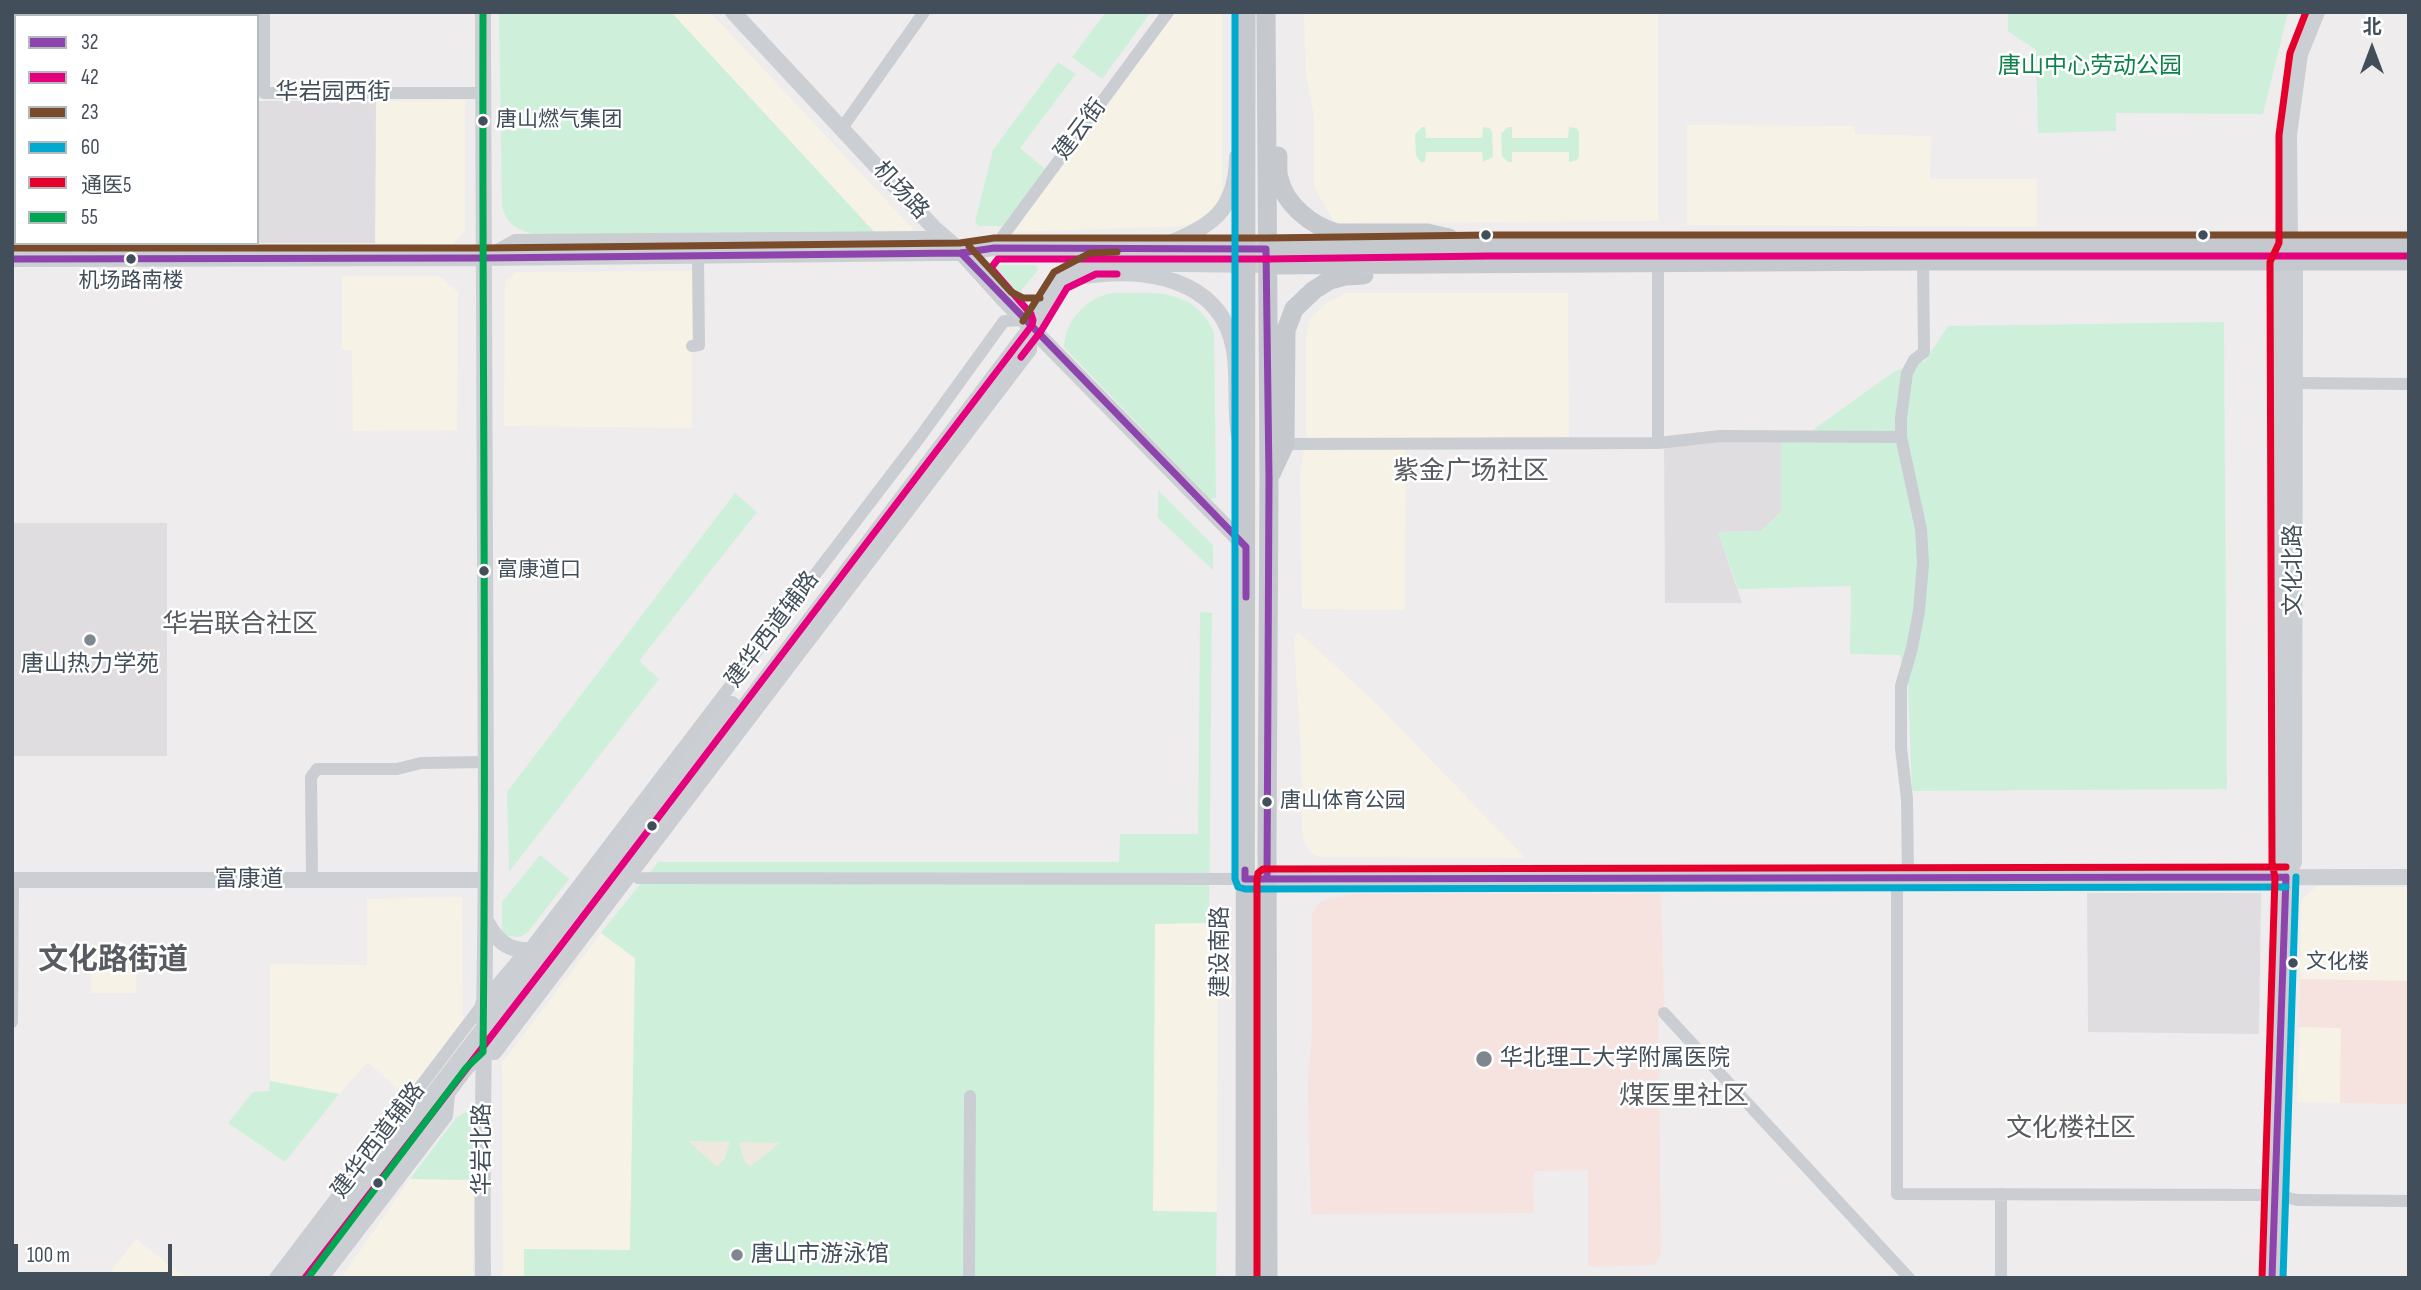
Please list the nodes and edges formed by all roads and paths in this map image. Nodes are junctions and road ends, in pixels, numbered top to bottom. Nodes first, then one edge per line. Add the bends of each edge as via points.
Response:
1 (264, 12) edge
2 (483, 12) edge
3 (733, 12) edge
4 (924, 12) edge
5 (1168, 12) edge
6 (2317, 12) edge
7 (1266, 14) edge
8 (1246, 21) edge
9 (482, 93) junction
10 (842, 128) junction
11 (2409, 246) edge
12 (994, 247) junction
13 (1156, 248) junction
14 (961, 253) junction
15 (23, 254) edge
16 (1488, 254) junction
17 (698, 256) junction
18 (1246, 256) junction
19 (2288, 256) junction
20 (1267, 257) junction
21 (482, 258) junction
22 (1923, 261) junction
23 (2409, 261) edge
24 (1658, 263) junction
25 (979, 271) junction
26 (1060, 280) junction
27 (1004, 300) junction
28 (1040, 309) junction
29 (1027, 323) junction
30 (692, 346) dead end
31 (2295, 383) junction
32 (2409, 384) edge
33 (1901, 437) junction
34 (1658, 443) junction
35 (1285, 444) junction
36 (1246, 473) junction
37 (1269, 478) junction
38 (1246, 547) junction
39 (485, 762) junction
40 (2286, 877) junction
41 (2409, 877) edge
42 (638, 878) dead end
43 (1903, 878) junction
44 (1245, 879) junction
45 (1267, 879) junction
46 (13, 880) edge
47 (312, 880) junction
48 (485, 880) junction
49 (485, 918) junction
50 (545, 950) junction
51 (528, 951) junction
52 (483, 1004) junction
53 (1664, 1013) dead end
54 (12, 1023) edge
55 (483, 1030) junction
56 (483, 1052) junction
57 (449, 1094) junction
58 (970, 1096) dead end
59 (2001, 1195) junction
60 (2274, 1195) junction
61 (2409, 1201) edge
62 (275, 1278) edge
63 (292, 1278) edge
64 (308, 1278) edge
65 (323, 1278) edge
66 (483, 1278) edge
67 (969, 1278) edge
68 (1245, 1278) edge
69 (1268, 1278) edge
70 (1909, 1278) edge
71 (2001, 1278) edge
72 (2272, 1278) edge

1 - 9 street, 华岩园西街 via 264,93
2 - 9 street, 华岩北路
3 - 10 street, 机场路
4 - 10 street
5 - 12 street, 建云街
6 - 19 street, 文化北路 via 2300,54 2289,135
7 - 16 main road via 1276,82 1279,179 1301,214 1337,233 1427,233
7 - 20 main road, 建设南路
8 - 13 street via 1237,175 1230,196 1199,231
8 - 18 main road, 建设南路
9 - 21 street, 华岩北路
10 - 14 street, 机场路
11 - 19 main road
12 - 13 street
12 - 14 street
12 - 25 street
13 - 18 street
14 - 17 street
14 - 21 street via 925,237 542,239 515,240
14 - 25 street, 机场路
15 - 21 street
16 - 19 main road
16 - 20 main road
16 - 24 main road
16 - 35 main road via 1443,274 1345,275 1301,301 1286,330
17 - 21 street
17 - 30 street via 699,345
18 - 20 street
18 - 26 street via 1093,263
18 - 36 main road, 建设南路
19 - 22 main road
19 - 23 main road
19 - 31 street, 文化北路
19 - 40 street, 文化北路 via 2282,849
20 - 37 main road, 建设南路
21 - 39 street, 华岩北路
22 - 24 main road
22 - 33 street via 1924,352 1908,373
24 - 34 street
25 - 27 street, 机场路
26 - 28 street
26 - 36 street via 1095,274 1147,274 1193,288 1209,301 1223,319 1234,351 1235,413
27 - 28 street via 1020,309
27 - 29 street, 机场路
28 - 29 street
29 - 38 street, 机场路
29 - 50 street
29 - 51 street, 建华西道辅路 via 1004,321
29 - 56 street
31 - 32 street
31 - 40 street, 文化北路 via 2294,862
33 - 34 street via 1720,436
33 - 43 street via 1917,505 1923,563 1919,611 1902,686 1901,748 1907,799
34 - 35 street
35 - 37 main road
36 - 38 main road, 建设南路
37 - 45 main road, 建设南路
38 - 44 main road, 建设南路
39 - 47 street via 317,769 311,777
39 - 48 street, 华岩北路
40 - 41 street
40 - 43 street
40 - 60 street, 文化北路
42 - 44 street
43 - 45 street
43 - 59 street via 1897,1194
44 - 45 street
44 - 68 main road, 建设南路
45 - 69 main road, 建设南路
46 - 47 street, 富康道
46 - 54 street
47 - 48 street, 富康道
48 - 49 street, 华岩北路
49 - 51 street via 495,938 512,949
49 - 52 street, 华岩北路
50 - 51 street
50 - 55 street
51 - 52 street
52 - 55 street, 华岩北路
52 - 62 street, 建华西道辅路
53 - 70 street
55 - 56 street, 华岩北路
55 - 63 street
56 - 57 street
56 - 66 street, 华岩北路
57 - 64 street
57 - 65 street, 建华西道辅路 via 447,1116
58 - 67 street
59 - 60 street
59 - 71 street
60 - 61 street via 2298,1200
60 - 72 street, 文化北路

